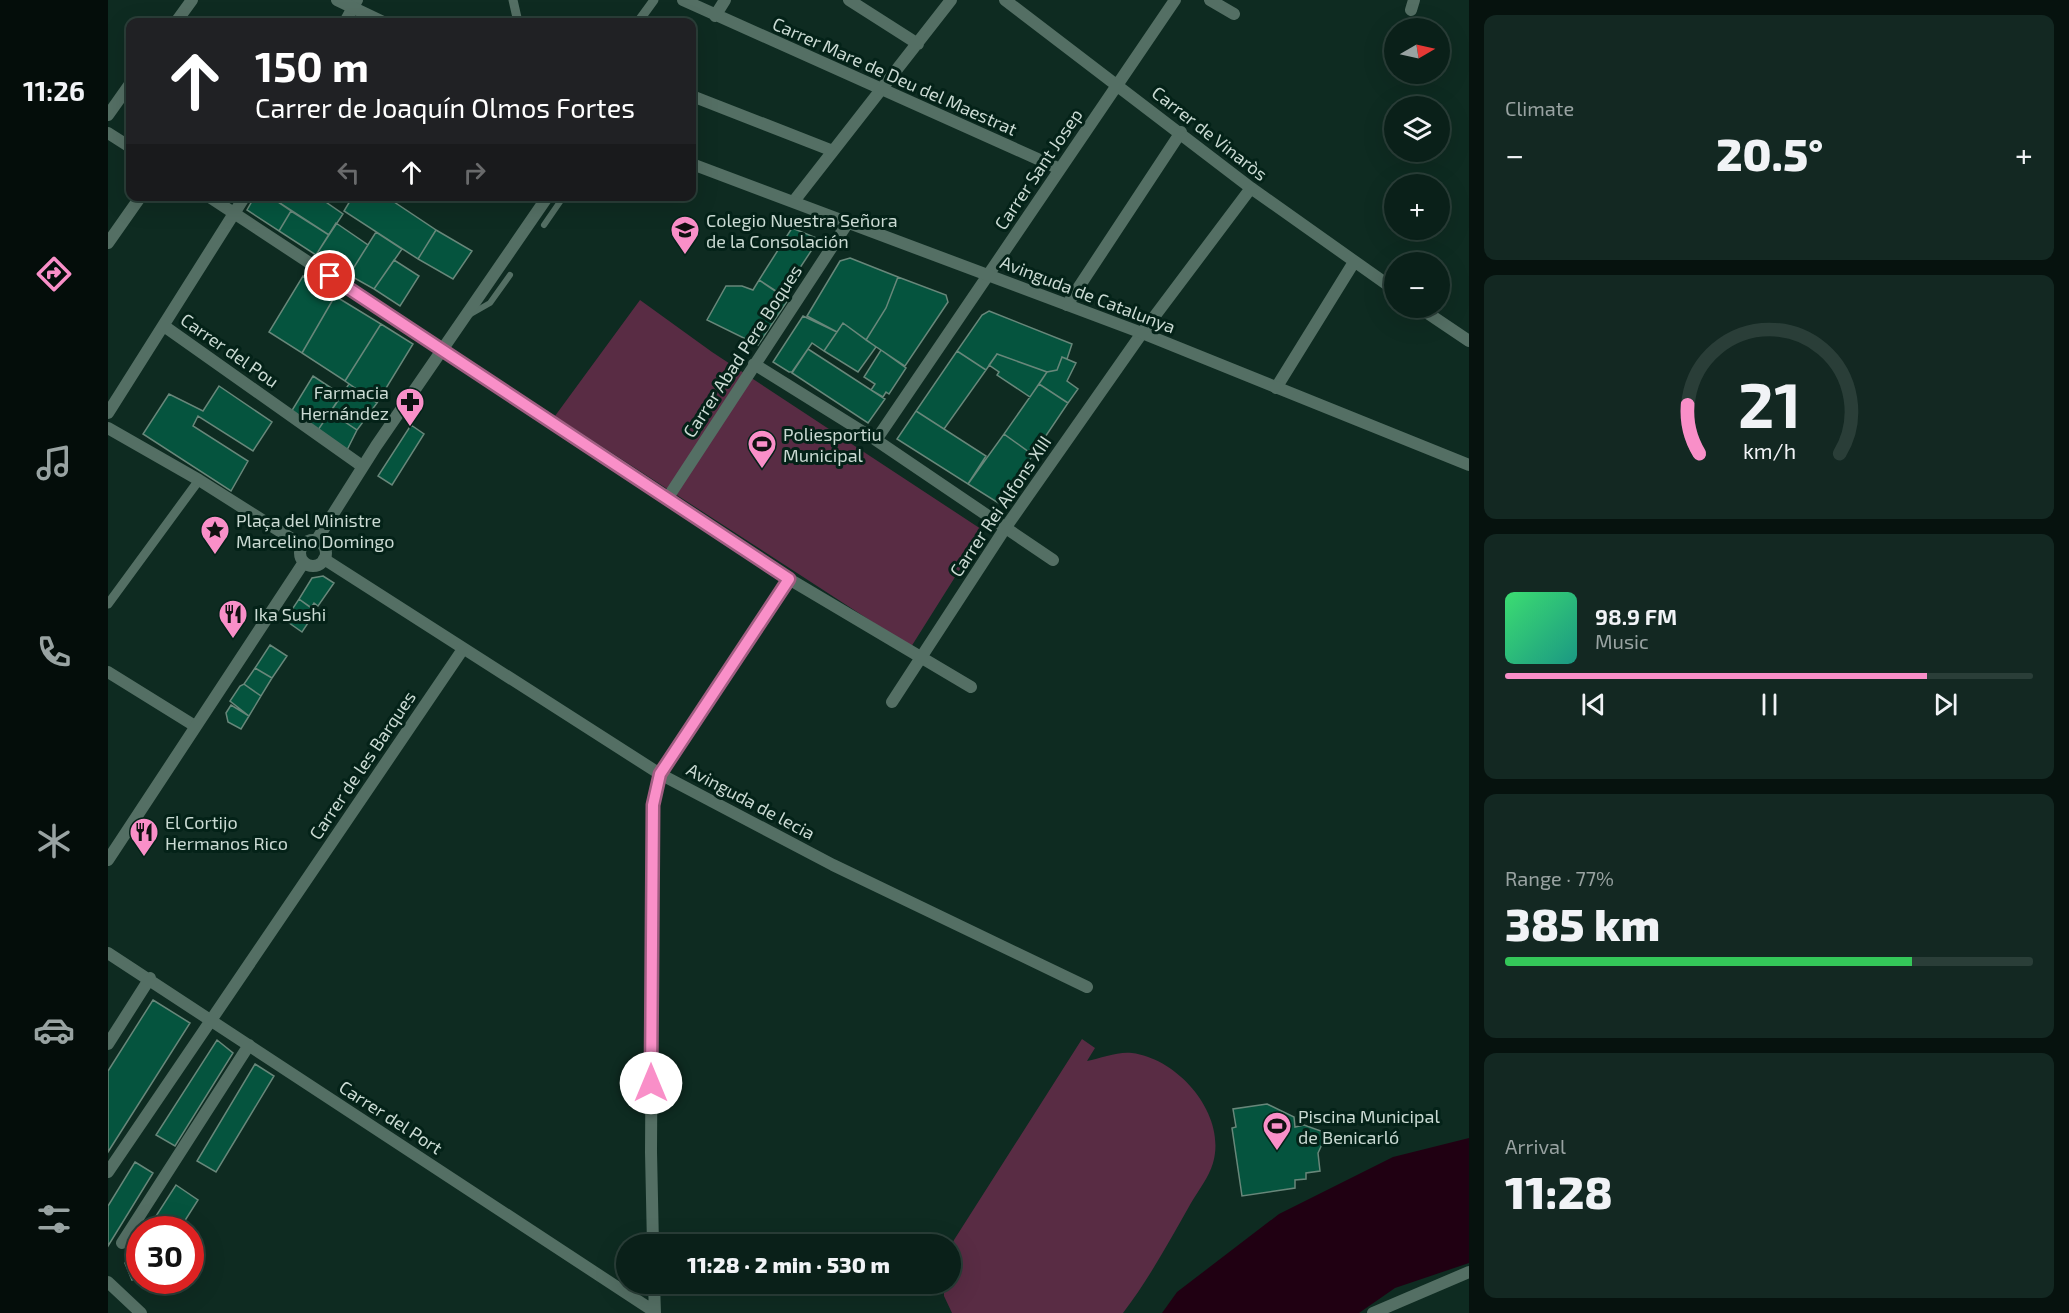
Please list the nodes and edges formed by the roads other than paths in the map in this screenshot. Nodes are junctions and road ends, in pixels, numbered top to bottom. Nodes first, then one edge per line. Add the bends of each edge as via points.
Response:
1 (192, 0) edge
2 (338, 0) edge
3 (513, 0) edge
4 (654, 0) edge
5 (683, 0) edge
6 (725, 0) edge
7 (849, 0) edge
8 (951, 0) edge
9 (1005, 0) edge
10 (1175, 0) edge
11 (1210, 0) edge
12 (355, 4) edge
13 (1234, 14) dead end
14 (715, 16) junction
15 (179, 18) edge
16 (347, 18) edge
17 (377, 18) edge
18 (517, 18) edge
19 (641, 18) edge
20 (918, 44) junction
21 (1118, 85) junction
22 (126, 90) edge
23 (881, 90) junction
24 (696, 98) edge
25 (108, 115) edge
26 (1181, 132) junction
27 (108, 133) edge
28 (126, 144) edge
29 (833, 151) junction
30 (696, 165) edge
31 (1060, 169) junction
32 (1251, 188) junction
33 (137, 201) edge
34 (216, 201) edge
35 (242, 201) edge
36 (545, 201) edge
37 (561, 201) edge
38 (794, 201) junction
39 (235, 214) junction
40 (847, 224) junction
41 (544, 225) dead end
42 (108, 243) edge
43 (1354, 262) junction
44 (988, 274) junction
45 (510, 275) dead end
46 (1384, 282) edge
47 (1067, 304) junction
48 (465, 317) junction
49 (1435, 318) edge
50 (164, 326) junction
51 (1142, 333) junction
52 (1469, 341) edge
53 (443, 350) junction
54 (754, 364) junction
55 (1276, 388) junction
56 (108, 413) edge
57 (108, 428) edge
58 (876, 440) junction
59 (1469, 465) edge
60 (362, 466) junction
61 (199, 480) junction
62 (667, 499) junction
63 (1006, 527) junction
64 (316, 541) junction
65 (301, 549) junction
66 (324, 559) junction
67 (1053, 560) dead end
68 (304, 562) junction
69 (789, 579) junction
70 (108, 604) edge
71 (463, 649) junction
72 (921, 657) junction
73 (108, 672) edge
74 (971, 687) dead end
75 (892, 702) dead end
76 (195, 726) junction
77 (660, 774) junction
78 (108, 860) edge
79 (108, 952) edge
80 (150, 978) junction
81 (1087, 987) dead end
82 (210, 1020) junction
83 (108, 1044) edge
84 (249, 1046) junction
85 (108, 1172) edge
86 (653, 1234) edge
87 (122, 1243) dead end
88 (1469, 1272) edge
89 (108, 1282) edge
90 (654, 1294) edge
91 (655, 1312) edge
92 (141, 1313) edge
93 (1373, 1313) edge

1 - 15 street
2 - 12 street
3 - 18 street
4 - 19 street
5 - 14 street, Carrer Mare de Deu del Maestrat
6 - 14 street
7 - 20 street
8 - 20 street
9 - 21 street, Carrer de Vinaròs
10 - 21 street, Carrer Sant Josep
11 - 13 street
12 - 16 street
12 - 17 street
14 - 23 street, Carrer Mare de Deu del Maestrat
20 - 23 street
21 - 26 street, Carrer de Vinaròs
21 - 31 street, Carrer Sant Josep
22 - 25 street
23 - 29 street
23 - 31 street, Carrer Mare de Deu del Maestrat
24 - 29 street
26 - 32 street, Carrer de Vinaròs
26 - 47 street
27 - 28 street
29 - 38 street
30 - 38 street, Avinguda de Catalunya
31 - 44 street, Carrer Sant Josep
32 - 43 street, Carrer de Vinaròs
32 - 51 street, Carrer Rei Alfons XIII
33 - 42 street
34 - 39 street
35 - 39 street
36 - 48 street
37 - 41 lane
38 - 40 street, Avinguda de Catalunya
39 - 50 street
39 - 53 street
40 - 44 street, Avinguda de Catalunya
40 - 54 street, Carrer Abad Pere Boques
43 - 46 street, Carrer de Vinaròs
43 - 55 street
44 - 47 street, Avinguda de Catalunya
44 - 58 street, Carrer Sant Josep
45 - 48 lane via 490,303
47 - 51 street, Avinguda de Catalunya
48 - 53 street
49 - 52 street
50 - 56 street
50 - 60 street, Carrer del Pou
51 - 55 street, Avinguda de Catalunya
51 - 63 street, Carrer Rei Alfons XIII
53 - 60 street
53 - 62 street
54 - 58 street
54 - 62 street, Carrer Abad Pere Boques
55 - 59 street, Avinguda de Catalunya
57 - 61 street
58 - 63 street
60 - 64 street
61 - 65 street via 297,542
61 - 70 street
62 - 69 street
63 - 67 street
63 - 72 street, Carrer Rei Alfons XIII
64 - 65 street via 309,541
64 - 66 street via 325,548
65 - 68 street
66 - 68 street via 315,566
66 - 71 street, Avinguda de lecia
68 - 76 street
69 - 72 street
69 - 77 street
71 - 77 street, Avinguda de lecia
71 - 82 street, Carrer de les Barques
72 - 74 street
72 - 75 street, Carrer Rei Alfons XIII
73 - 76 street
76 - 78 street
77 - 81 street, Avinguda de lecia via 833,865
77 - 86 street via 653,805
79 - 80 street, Carrer del Port
80 - 82 street, Carrer del Port
80 - 83 street
82 - 84 street, Carrer del Port
82 - 85 street, Carrer de les Barques
84 - 87 street
84 - 91 street, Carrer del Port
88 - 93 street
89 - 92 street
90 - 91 street

